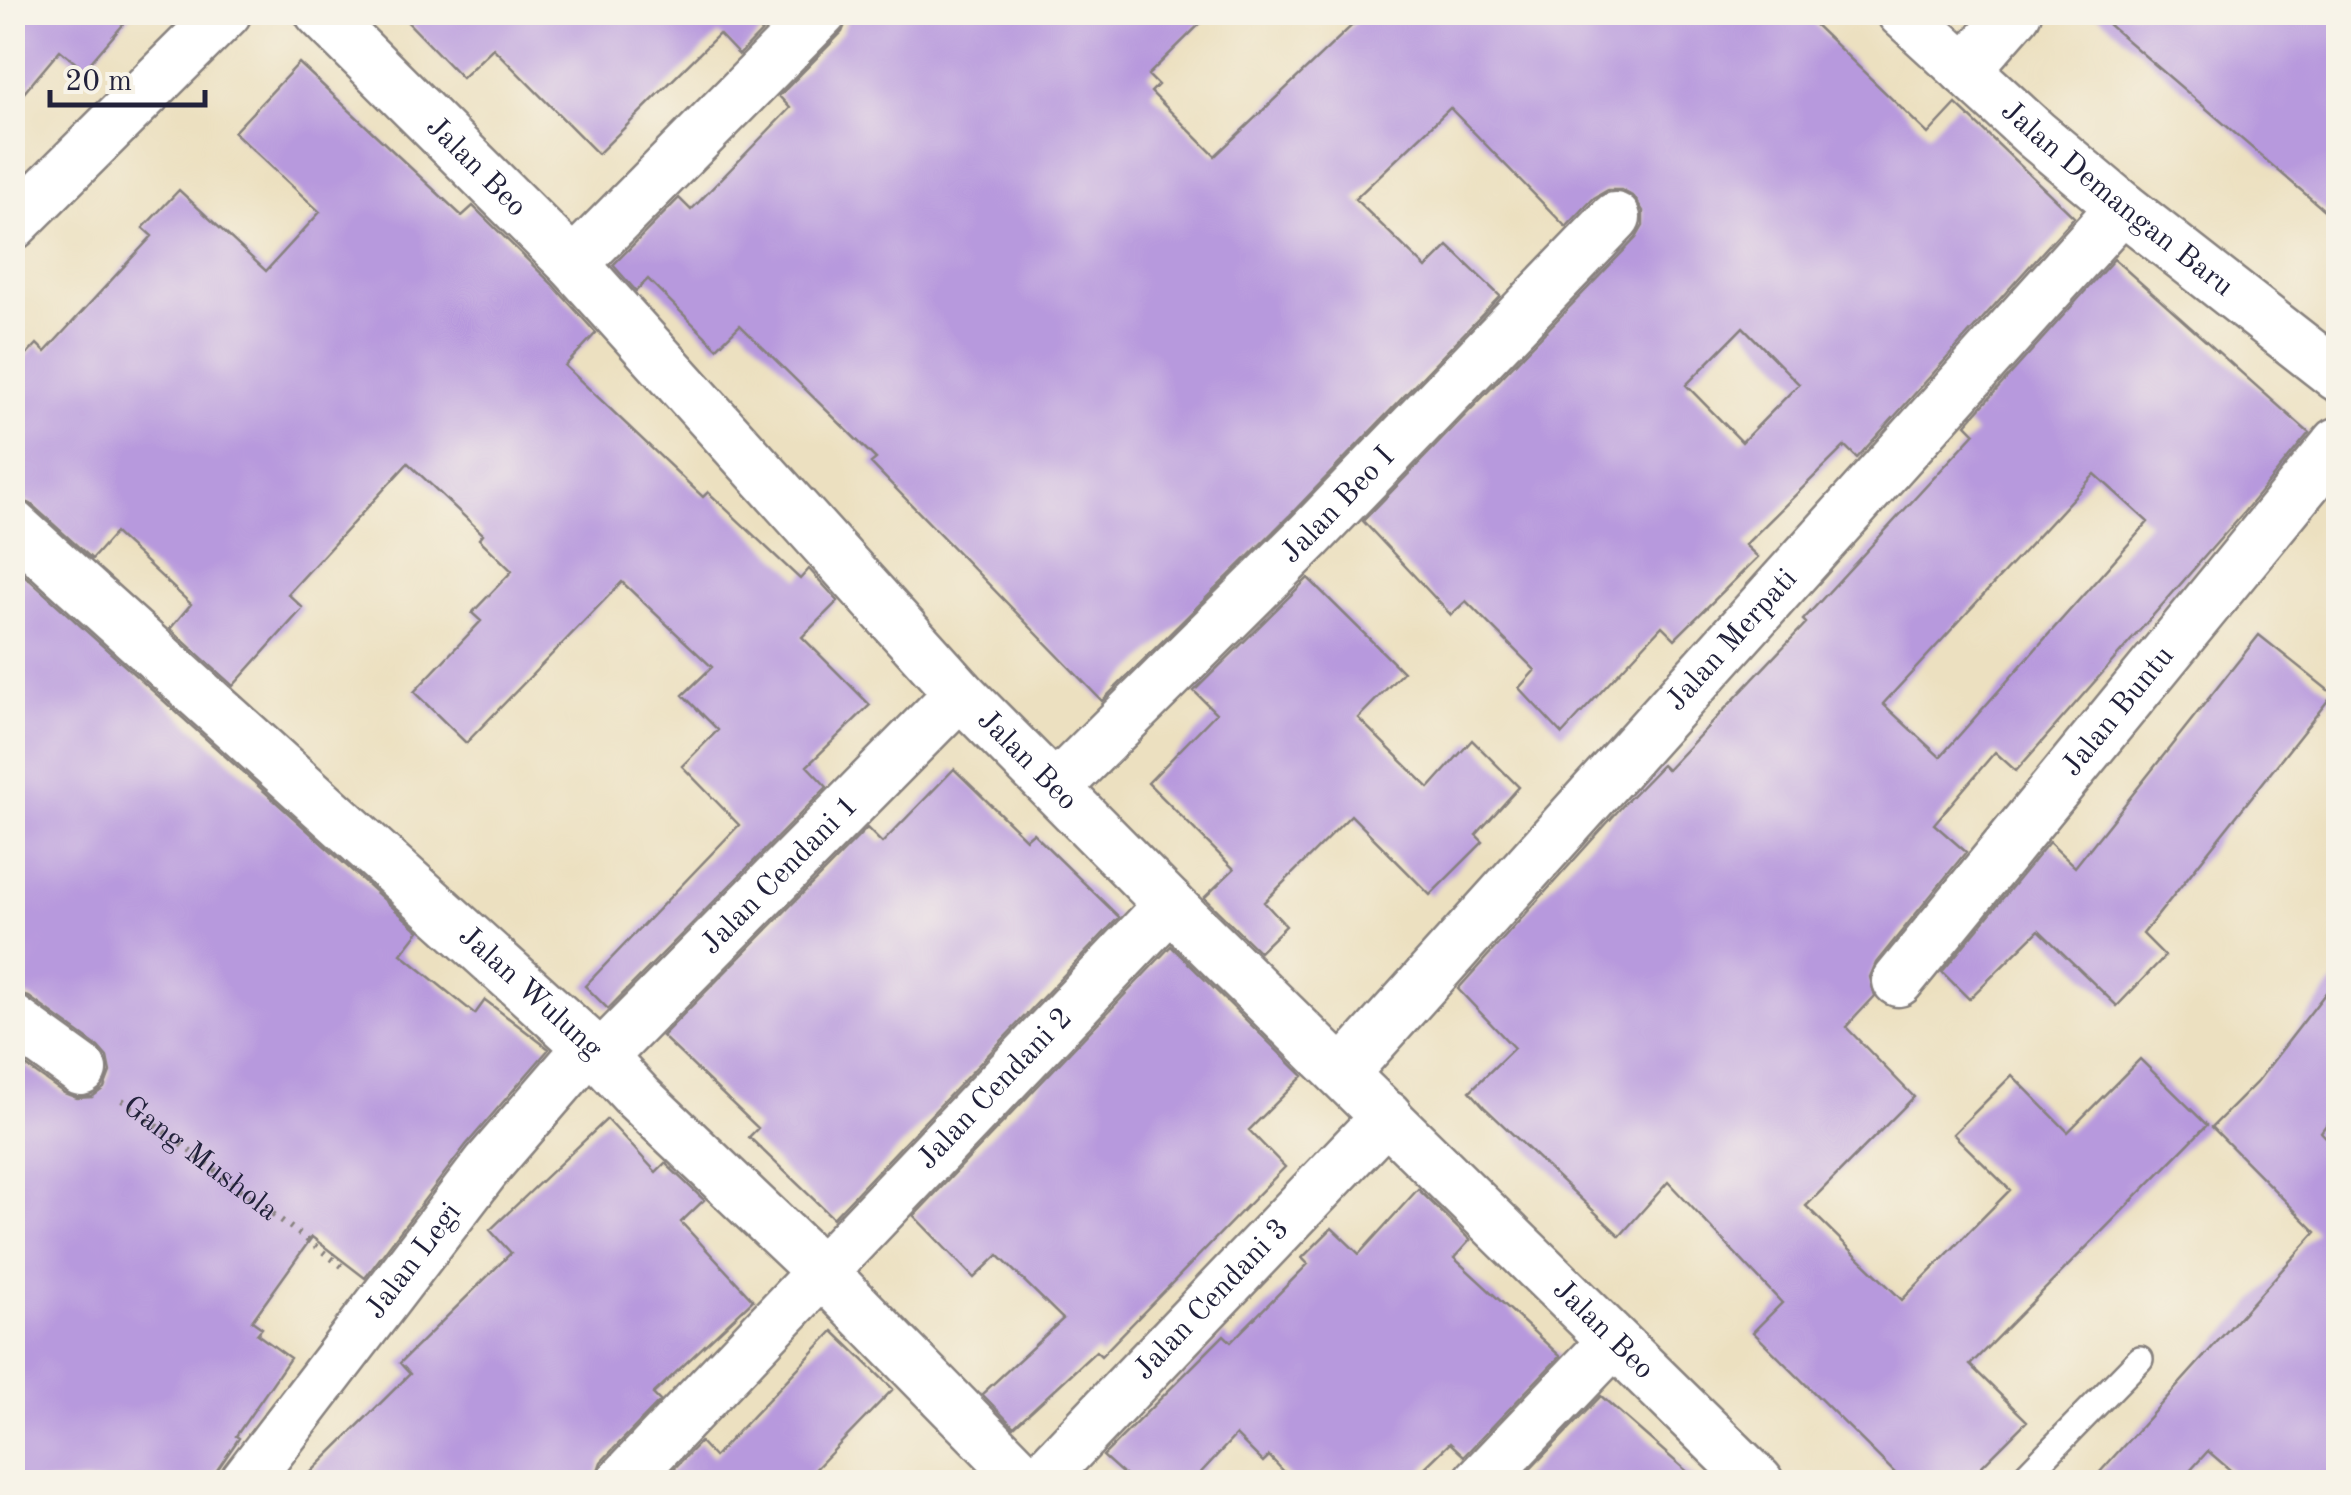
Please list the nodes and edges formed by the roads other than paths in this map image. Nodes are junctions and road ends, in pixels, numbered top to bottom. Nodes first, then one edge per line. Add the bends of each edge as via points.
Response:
1 (226, 12) edge
2 (320, 12) edge
3 (822, 12) edge
4 (1902, 12) edge
5 (2016, 12) edge
6 (1966, 70) junction
7 (2122, 207) junction
8 (1615, 218) dead end
9 (12, 225) edge
10 (573, 264) junction
11 (2338, 376) edge
12 (2338, 443) edge
13 (12, 525) edge
14 (960, 693) junction
15 (1055, 788) junction
16 (1170, 904) junction
17 (1898, 981) dead end
18 (12, 1020) edge
19 (596, 1052) junction
20 (80, 1070) road end
21 (1343, 1073) junction
22 (1387, 1116) junction
23 (822, 1272) junction
24 (1613, 1342) junction
25 (2140, 1359) dead end
26 (246, 1482) edge
27 (622, 1482) edge
28 (1028, 1482) edge
29 (1038, 1482) edge
30 (1479, 1482) edge
31 (1758, 1482) edge
32 (2020, 1482) edge

1 - 9 street
2 - 10 street, Jalan Beo
3 - 10 street
4 - 6 street, Jalan Demangan Baru
5 - 6 street
6 - 7 street, Jalan Demangan Baru
7 - 11 street, Jalan Demangan Baru
7 - 21 street, Jalan Merpati
8 - 15 street, Jalan Beo I
10 - 14 street, Jalan Beo
12 - 17 street, Jalan Buntu
13 - 19 street, Jalan Wulung
14 - 15 street, Jalan Beo
14 - 19 street, Jalan Cendani 1
15 - 16 street, Jalan Beo
16 - 21 street, Jalan Beo
16 - 23 street, Jalan Cendani 2
18 - 20 street
19 - 23 street, Jalan Wulung
19 - 26 street, Jalan Legi via 489,1163
21 - 22 street, Jalan Beo
22 - 24 street, Jalan Beo
22 - 29 street, Jalan Cendani 3
23 - 27 street, Jalan Cendani 2
23 - 28 street, Jalan Wulung
24 - 30 street
24 - 31 street, Jalan Beo
25 - 32 lane

